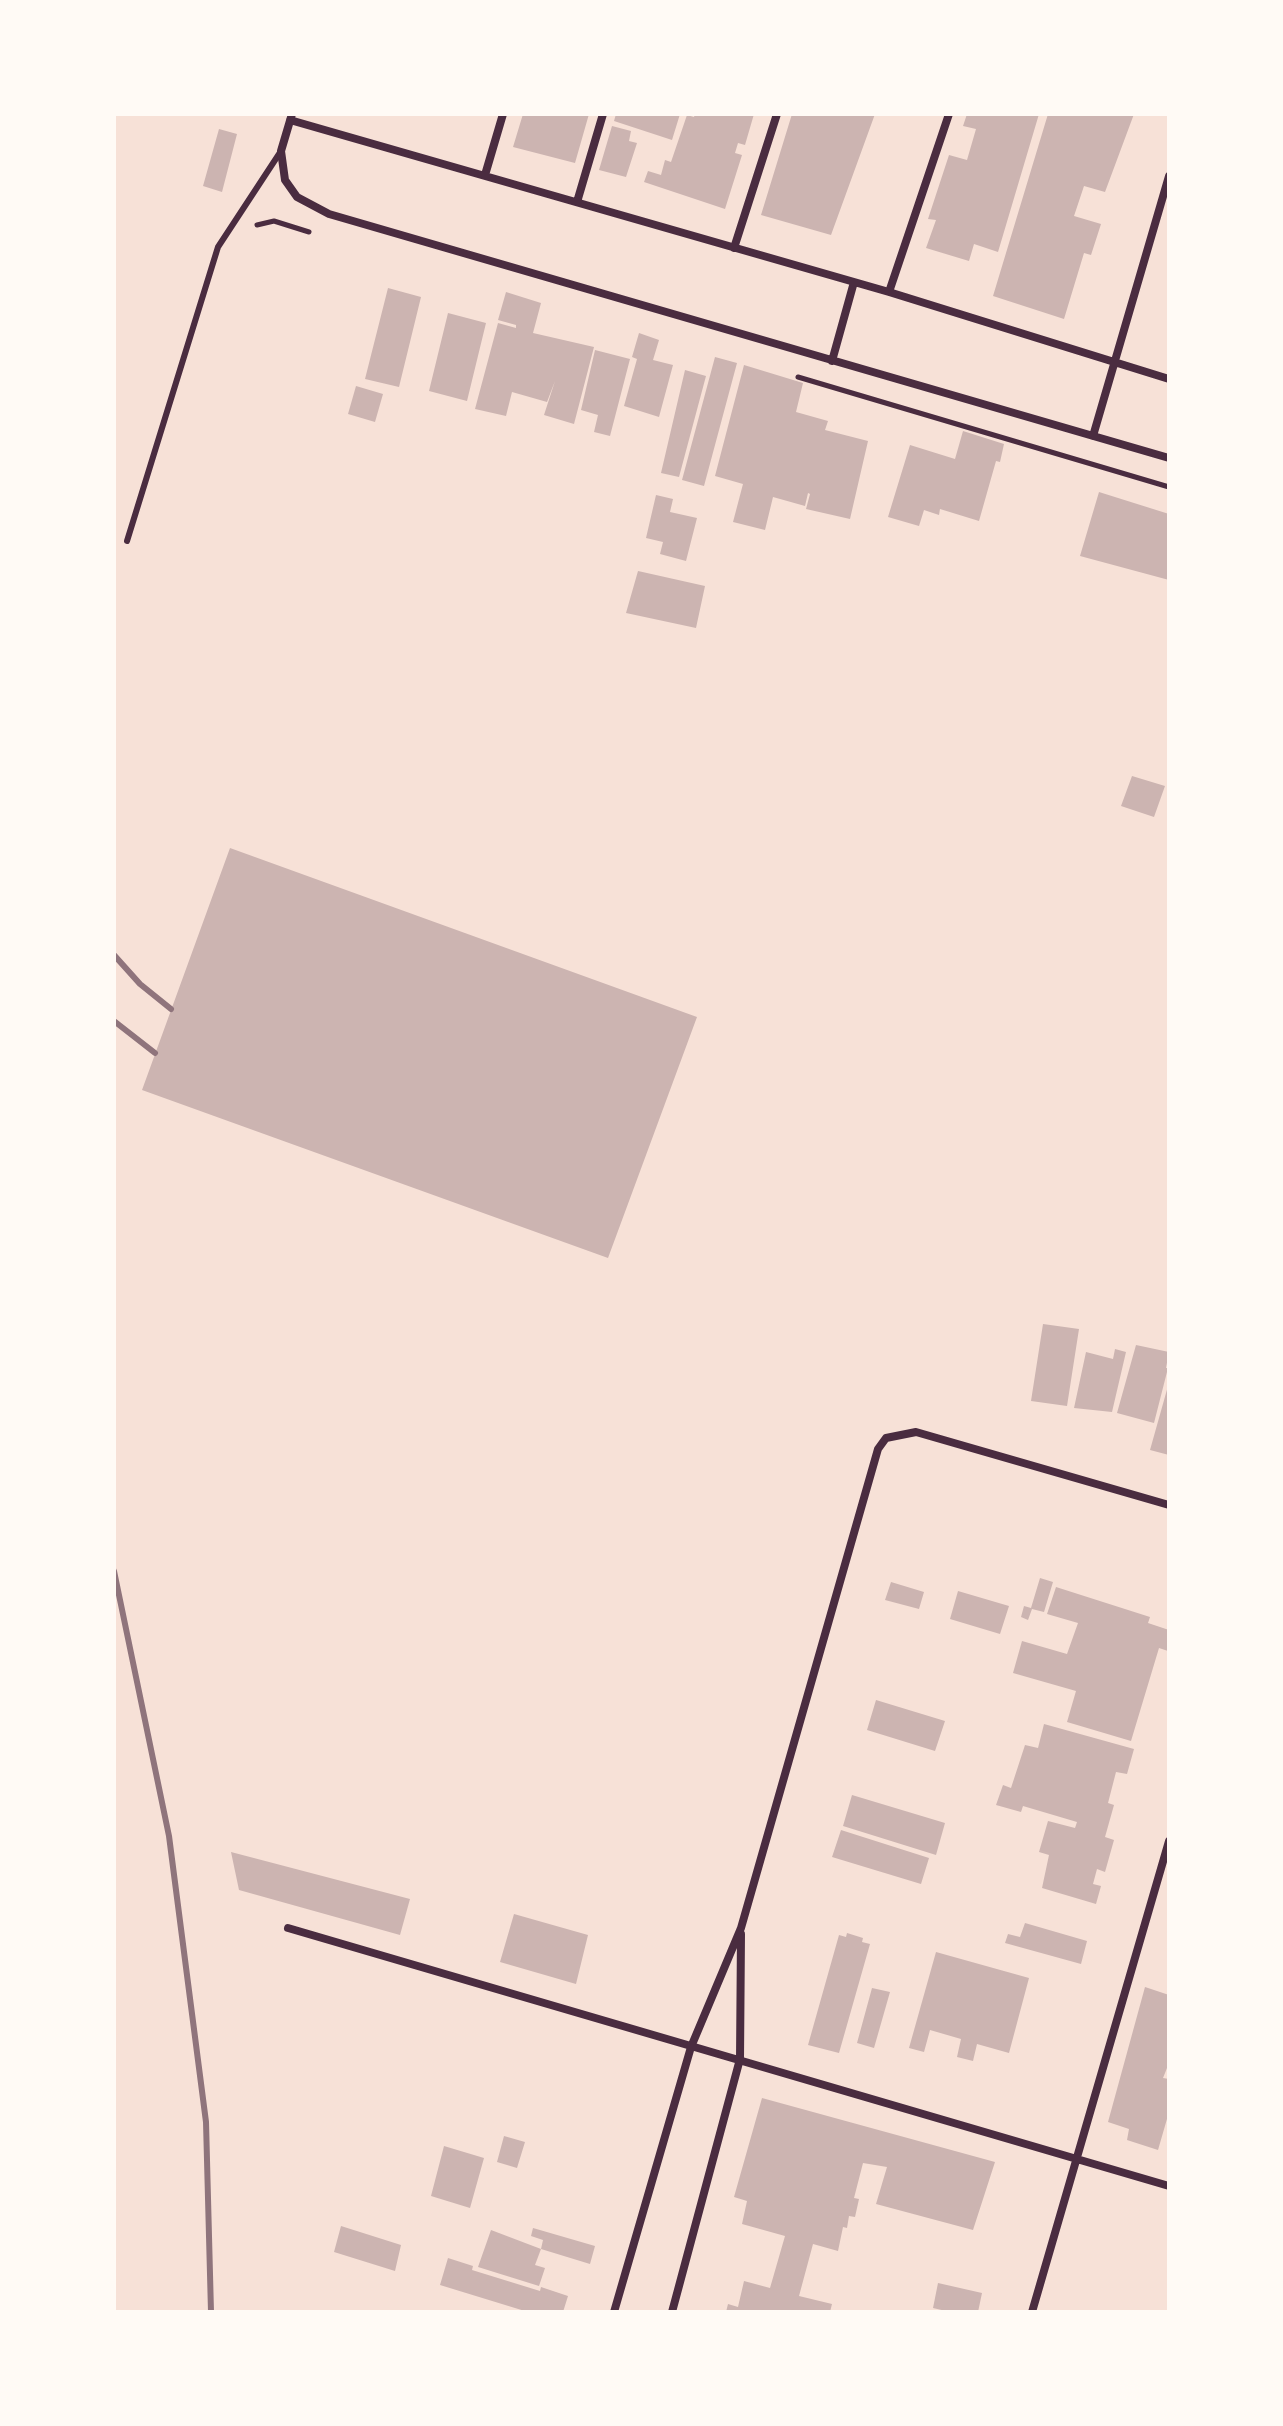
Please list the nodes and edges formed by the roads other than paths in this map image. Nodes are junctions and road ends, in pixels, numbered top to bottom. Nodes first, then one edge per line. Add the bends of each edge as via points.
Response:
1 (503, 114) edge
2 (603, 114) edge
3 (777, 114) edge
4 (949, 114) edge
5 (291, 117) edge
6 (281, 151) junction
7 (485, 175) junction
8 (1169, 176) edge
9 (577, 202) junction
10 (734, 248) junction
11 (854, 282) junction
12 (889, 292) junction
13 (832, 361) junction
14 (1113, 362) junction
15 (1169, 379) edge
16 (1093, 436) junction
17 (1169, 458) edge
18 (127, 541) dead end
19 (1169, 1505) edge
20 (1169, 1841) edge
21 (288, 1928) dead end
22 (741, 1928) junction
23 (691, 2047) junction
24 (740, 2059) junction
25 (1076, 2158) junction
26 (1169, 2186) edge
27 (614, 2312) edge
28 (672, 2312) edge
29 (1032, 2312) edge

1 - 7 street
2 - 9 street
3 - 10 street
4 - 12 street
5 - 6 street
5 - 7 street
6 - 13 street via 285,180 297,197 329,214
6 - 18 lane via 218,247
7 - 9 street
8 - 14 street
9 - 10 street
10 - 11 street
11 - 12 street
11 - 13 street
12 - 14 street
13 - 16 street
14 - 15 street
14 - 16 street
16 - 17 street
19 - 22 street via 916,1432 886,1438 878,1449
20 - 25 street
21 - 23 street
22 - 23 street
22 - 24 street
23 - 24 street
23 - 27 street
24 - 25 street
24 - 28 street
25 - 26 street
25 - 29 street

